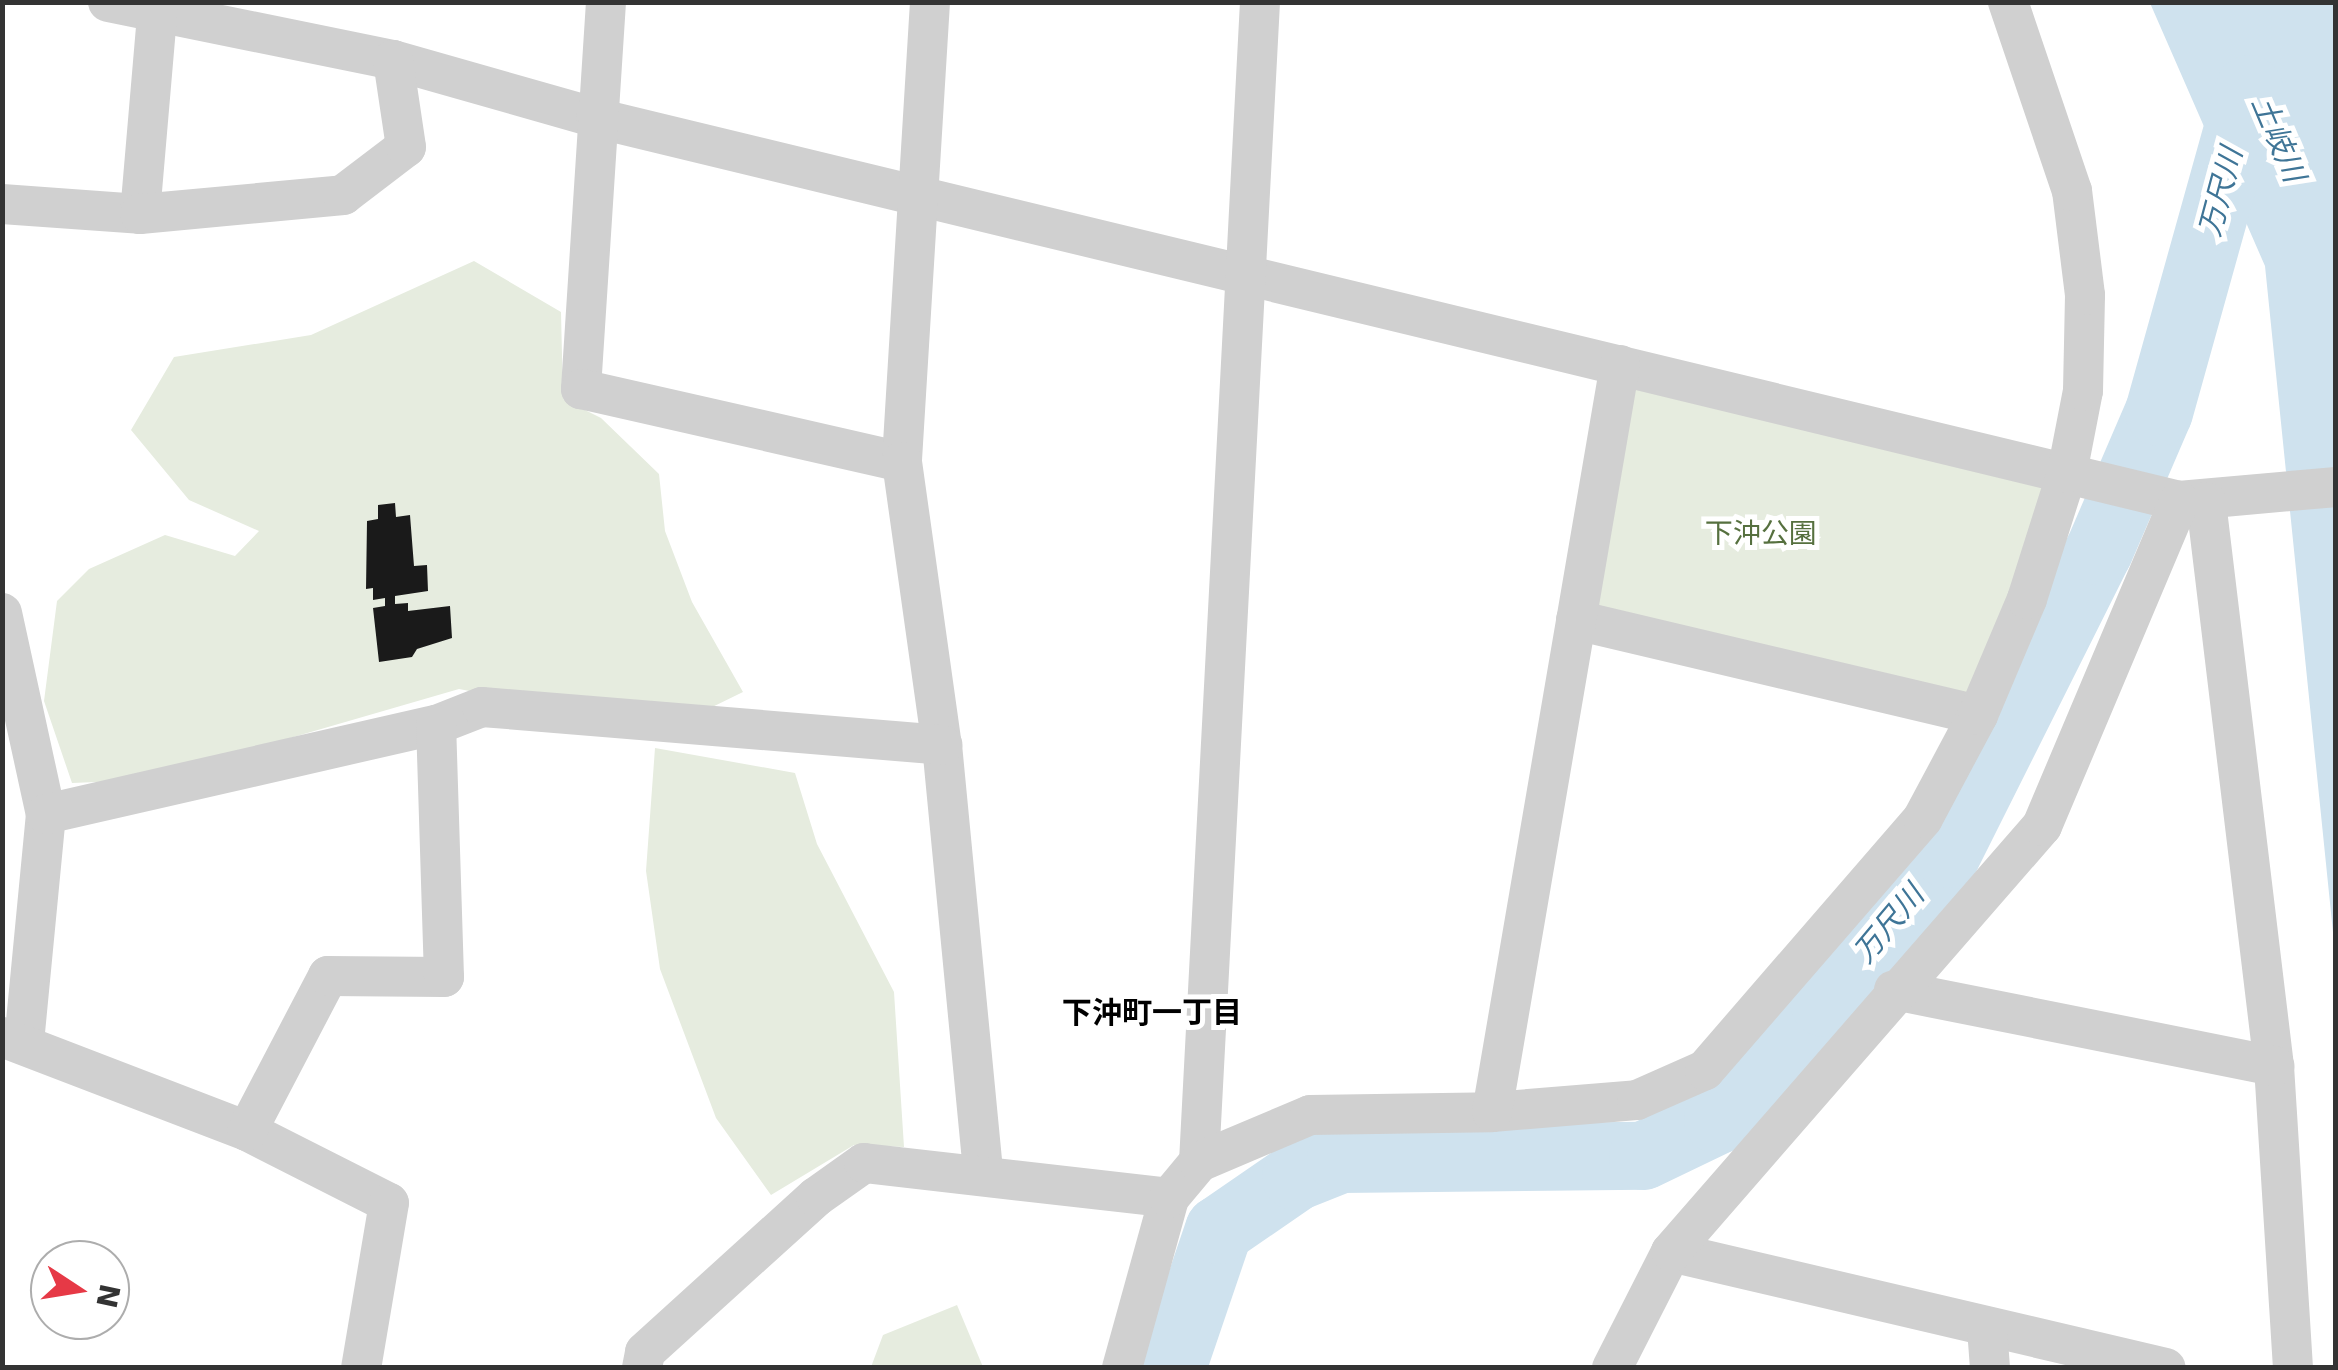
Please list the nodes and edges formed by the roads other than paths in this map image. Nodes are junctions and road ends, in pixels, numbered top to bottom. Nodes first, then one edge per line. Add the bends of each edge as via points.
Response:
1 (108, 2) edge
2 (606, 2) edge
3 (930, 2) edge
4 (1260, 2) edge
5 (2008, 2) edge
6 (159, 10) edge
7 (394, 60) junction
8 (596, 118) junction
9 (919, 192) junction
10 (2, 204) edge
11 (140, 214) junction
12 (1246, 276) junction
13 (1620, 365) junction
14 (902, 462) junction
15 (2066, 473) junction
16 (2336, 487) edge
17 (2192, 501) junction
18 (1576, 620) junction
19 (4, 621) edge
20 (1978, 715) junction
21 (436, 725) junction
22 (942, 746) junction
23 (46, 814) junction
24 (1894, 990) junction
25 (13, 1040) edge
26 (2274, 1066) junction
27 (1492, 1112) junction
28 (247, 1131) junction
29 (1198, 1162) junction
30 (984, 1172) junction
31 (1169, 1198) junction
32 (1671, 1252) junction
33 (1987, 1328) junction
34 (361, 1368) edge
35 (642, 1368) edge
36 (1122, 1368) edge
37 (1612, 1368) edge
38 (1990, 1368) edge
39 (2166, 1368) edge
40 (2293, 1368) edge

1 - 6 street
2 - 8 street
3 - 9 street
4 - 12 street
5 - 15 street via 2072,191 2084,295 2083,372
6 - 7 street
6 - 11 street
7 - 8 street
7 - 11 street via 406,147 343,195
8 - 9 street
8 - 14 street via 582,388
9 - 12 street
9 - 14 street
10 - 11 street
12 - 13 street
12 - 29 street
13 - 15 street
13 - 18 street
14 - 22 street
15 - 17 street
15 - 20 street via 2027,599
16 - 17 street
17 - 24 street via 2042,826
17 - 26 street
18 - 20 street
18 - 27 street
19 - 23 street
20 - 27 street via 1924,818 1705,1070 1636,1100
21 - 22 street via 482,707
21 - 23 street
21 - 28 street via 444,977 328,976
22 - 30 street
23 - 25 street
24 - 26 street
24 - 32 street
25 - 28 street
26 - 40 street
27 - 29 street via 1310,1115
28 - 34 street via 388,1203
29 - 31 street
30 - 31 street
30 - 35 street via 864,1163 816,1196 645,1352
31 - 36 street
32 - 33 street
32 - 37 street
33 - 38 street
33 - 39 street

